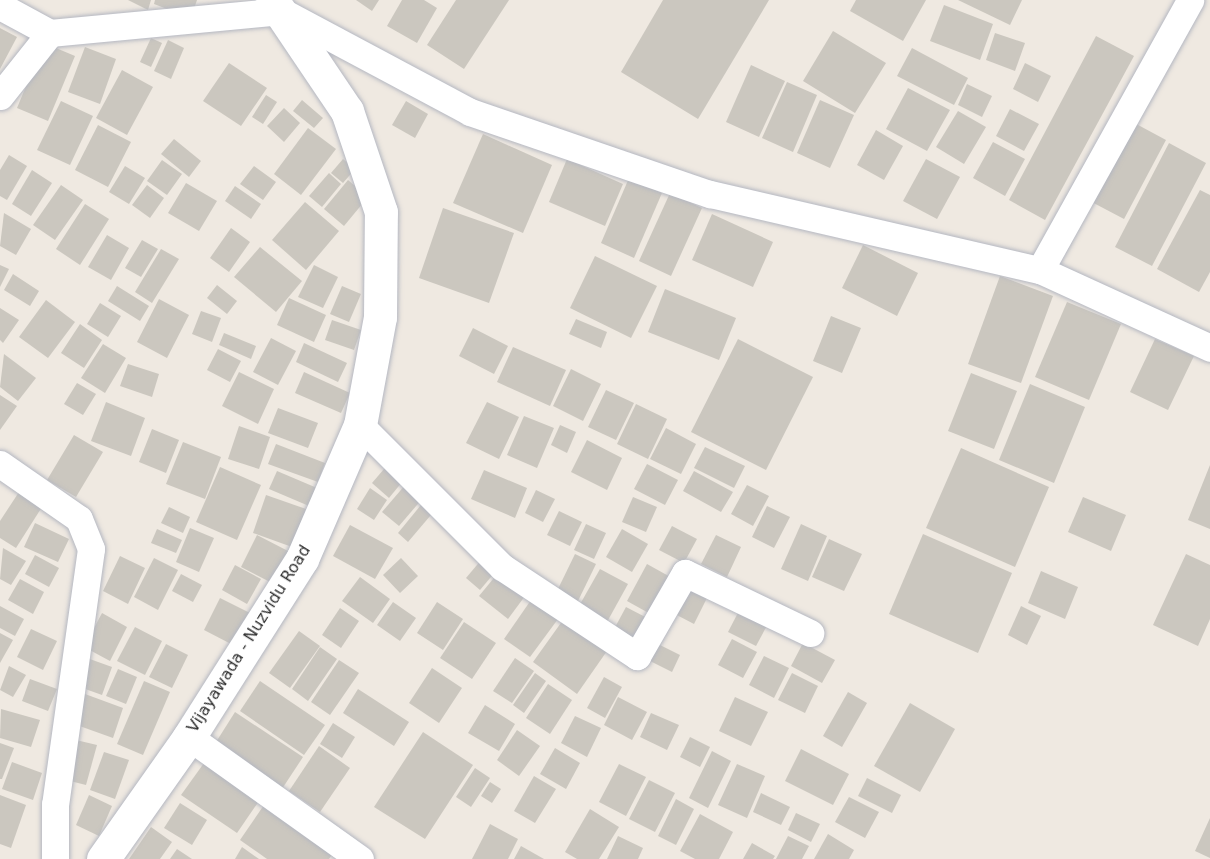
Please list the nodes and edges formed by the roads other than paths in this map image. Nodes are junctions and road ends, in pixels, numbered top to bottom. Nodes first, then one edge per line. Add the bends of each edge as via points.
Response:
1 (1190, 0) edge
2 (0, 6) edge
3 (276, 6) edge
4 (50, 33) junction
5 (0, 96) edge
6 (1040, 270) junction
7 (1210, 348) edge
8 (360, 425) junction
9 (0, 464) edge
10 (810, 633) dead end
11 (189, 737) junction
12 (55, 859) edge
13 (103, 859) edge
14 (360, 859) edge

1 - 6 street
2 - 4 street
3 - 4 street
3 - 6 street via 470,112 710,194
3 - 8 street, Vijayawada - Nuzvidu Road via 347,111 381,212 380,317
4 - 5 street
6 - 7 street
8 - 10 street via 502,567 637,656 685,573
8 - 11 street, Vijayawada - Nuzvidu Road via 302,559
9 - 12 street via 79,519 91,549 55,804
11 - 13 street, Vijayawada - Nuzvidu Road
11 - 14 street

